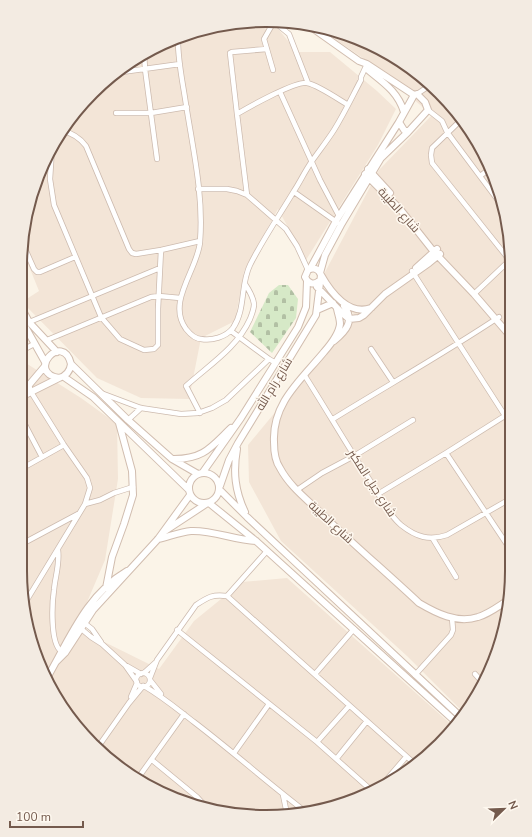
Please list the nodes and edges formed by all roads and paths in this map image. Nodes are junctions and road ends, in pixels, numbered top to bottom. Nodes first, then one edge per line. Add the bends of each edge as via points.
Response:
1 (270, 27) edge
2 (282, 28) edge
3 (320, 33) edge
4 (178, 44) edge
5 (267, 49) junction
6 (144, 60) edge
7 (180, 64) junction
8 (369, 68) junction
9 (145, 69) junction
10 (273, 70) dead end
11 (127, 71) edge
12 (308, 83) junction
13 (426, 88) edge
14 (280, 92) junction
15 (415, 94) junction
16 (348, 105) junction
17 (186, 107) junction
18 (428, 110) junction
19 (404, 112) junction
20 (116, 113) dead end
21 (151, 113) junction
22 (237, 114) junction
23 (399, 122) junction
24 (458, 123) edge
25 (67, 132) edge
26 (408, 132) junction
27 (448, 132) junction
28 (156, 159) dead end
29 (51, 162) edge
30 (312, 162) junction
31 (485, 172) edge
32 (368, 173) junction
33 (480, 176) junction
34 (198, 189) junction
35 (294, 192) junction
36 (247, 195) junction
37 (494, 195) edge
38 (276, 220) junction
39 (338, 220) junction
40 (200, 241) junction
41 (428, 244) junction
42 (161, 250) junction
43 (438, 252) junction
44 (504, 252) edge
45 (28, 254) edge
46 (75, 257) junction
47 (428, 261) junction
48 (446, 264) junction
49 (505, 266) edge
50 (160, 268) junction
51 (309, 269) junction
52 (411, 274) junction
53 (318, 278) junction
54 (307, 281) junction
55 (245, 284) junction
56 (319, 289) junction
57 (475, 293) junction
58 (92, 296) junction
59 (159, 296) junction
60 (180, 298) junction
61 (340, 300) junction
62 (335, 306) junction
63 (373, 307) junction
64 (317, 310) junction
65 (101, 317) junction
66 (498, 318) junction
67 (349, 319) junction
68 (27, 322) edge
69 (27, 325) edge
70 (505, 325) edge
71 (27, 328) edge
72 (505, 328) edge
73 (231, 331) junction
74 (240, 337) junction
75 (47, 340) junction
76 (331, 343) junction
77 (34, 344) junction
78 (459, 344) junction
79 (27, 348) edge
80 (371, 349) dead end
81 (57, 352) junction
82 (268, 359) junction
83 (276, 362) junction
84 (45, 364) junction
85 (71, 364) junction
86 (305, 376) junction
87 (61, 377) junction
88 (393, 382) junction
89 (29, 385) joint
90 (31, 392) junction
91 (100, 392) junction
92 (27, 394) edge
93 (140, 408) junction
94 (200, 413) junction
95 (505, 416) joint
96 (241, 418) junction
97 (333, 419) junction
98 (128, 420) junction
99 (413, 420) dead end
100 (119, 423) junction
101 (27, 428) edge
102 (238, 443) junction
103 (64, 445) junction
104 (446, 453) junction
105 (354, 456) junction
106 (42, 457) junction
107 (172, 459) junction
108 (27, 466) edge
109 (200, 473) junction
110 (133, 487) junction
111 (220, 488) junction
112 (297, 490) junction
113 (189, 492) junction
114 (378, 494) junction
115 (505, 502) edge
116 (207, 503) junction
117 (85, 504) junction
118 (486, 513) junction
119 (79, 514) junction
120 (247, 517) junction
121 (164, 532) junction
122 (158, 539) junction
123 (433, 539) junction
124 (27, 541) edge
125 (256, 541) junction
126 (505, 541) edge
127 (58, 550) junction
128 (267, 551) junction
129 (130, 569) junction
130 (456, 577) dead end
131 (106, 588) junction
132 (228, 596) junction
133 (29, 597) edge
134 (503, 603) edge
135 (452, 618) junction
136 (80, 624) junction
137 (354, 629) junction
138 (177, 630) junction
139 (61, 650) junction
140 (157, 660) junction
141 (56, 662) junction
142 (126, 665) junction
143 (50, 673) edge
144 (142, 673) junction
145 (315, 674) junction
146 (415, 674) junction
147 (475, 674) dead end
148 (150, 679) junction
149 (479, 679) edge
150 (137, 682) junction
151 (144, 686) junction
152 (162, 696) junction
153 (129, 703) junction
154 (269, 704) junction
155 (349, 706) junction
156 (184, 714) junction
157 (458, 714) edge
158 (453, 720) edge
159 (367, 721) junction
160 (317, 742) junction
161 (100, 743) edge
162 (234, 753) junction
163 (406, 757) junction
164 (336, 758) junction
165 (152, 760) junction
166 (411, 761) edge
167 (141, 775) edge
168 (390, 775) edge
169 (368, 787) edge
170 (283, 795) junction
171 (200, 801) edge
172 (300, 807) edge
173 (286, 809) edge

1 - 5 street via 264,37
2 - 12 street via 289,34
3 - 8 street
4 - 7 street
5 - 10 street
5 - 22 street via 230,53
6 - 9 street
7 - 9 street
7 - 17 street
8 - 15 street
8 - 16 street via 361,77
8 - 19 street via 396,94
9 - 11 street
9 - 21 street
12 - 14 street via 303,82
12 - 16 street
13 - 15 street
14 - 22 street
14 - 30 street
15 - 18 street via 424,100
15 - 19 street, شارع رام الله
16 - 30 street
17 - 21 street
17 - 34 street
18 - 26 street, شارع رام الله
18 - 27 street via 442,121
19 - 23 street, شارع رام الله
20 - 21 street
21 - 28 street
22 - 36 street
23 - 26 street
23 - 32 street, شارع رام الله
24 - 27 street
25 - 42 street via 74,134 86,146 130,251 136,254
26 - 32 street, شارع رام الله
27 - 33 street
27 - 44 street via 432,148 432,163
29 - 46 street via 52,196
30 - 35 street
30 - 39 street
31 - 33 street
32 - 39 street, شارع رام الله
32 - 41 street, شارع الطيبة
32 - 43 street, شارع الطيبة
33 - 37 street
34 - 36 street via 227,189
34 - 40 street via 201,211
35 - 38 street
35 - 39 street
36 - 38 street
38 - 51 street via 290,234
38 - 55 street via 249,266
39 - 51 street, شارع رام الله
39 - 53 street, شارع رام الله
40 - 42 street
40 - 60 street via 199,252
41 - 43 street, شارع الطيبة
41 - 47 street
42 - 50 street
43 - 47 street
43 - 48 street, شارع الطيبة
43 - 57 street, شارع الطيبة
45 - 46 street via 37,272
46 - 58 street
47 - 48 street
47 - 52 street
48 - 57 street, شارع الطيبة
49 - 57 street
50 - 58 street
50 - 59 street
51 - 53 street via 316,269
51 - 54 street, شارع رام الله via 305,277
52 - 63 street
52 - 78 street
53 - 54 street
53 - 56 street, شارع رام الله
53 - 61 street
54 - 83 street, شارع رام الله via 303,318
55 - 73 street via 241,310
55 - 74 street via 253,297 254,308
56 - 62 street
56 - 64 street, شارع رام الله
57 - 66 street, شارع الطيبة
58 - 65 street
58 - 68 street
59 - 60 street
59 - 65 street
59 - 65 street via 158,345 154,349 144,350 120,339
60 - 73 street via 182,322 187,331 196,338 215,339
61 - 63 street via 355,310
61 - 67 street via 348,311
62 - 64 street
62 - 67 street
62 - 76 street, شارع الطيبة via 340,324
63 - 67 street via 364,316
64 - 102 street, شارع رام الله
65 - 75 street
66 - 70 street, شارع الطيبة
66 - 72 street, شارع الطيبة
66 - 78 street
67 - 76 street, شارع الطيبة via 343,334
69 - 75 street
71 - 77 street
73 - 74 street
74 - 82 street
74 - 94 street via 186,386
75 - 81 street
76 - 86 street, شارع الطيبة
77 - 79 street
77 - 84 street
78 - 88 street
78 - 95 street
80 - 88 street
81 - 84 street via 50,355
81 - 85 street via 67,355
82 - 83 street
82 - 94 street via 226,400
83 - 96 street, شارع رام الله
84 - 87 street via 50,374
84 - 89 street
85 - 87 street via 69,371
85 - 91 street
86 - 97 street, شارع جبل المكبر
86 - 112 street, شارع الطيبة via 285,398 274,424 275,453 279,467
87 - 90 street
87 - 100 street via 93,397
88 - 97 street
89 - 90 street
90 - 92 street
90 - 103 street
91 - 93 street
91 - 98 street
93 - 94 street via 181,414
93 - 98 street
95 - 104 street
96 - 107 street via 209,450 188,458
96 - 109 street, شارع رام الله
97 - 105 street, شارع جبل المكبر
98 - 107 street
99 - 105 street
100 - 110 street via 131,464
100 - 113 street
101 - 106 street
102 - 111 street, شارع رام الله via 229,460
102 - 120 street via 234,464 235,480 239,500
103 - 106 street
103 - 117 street via 89,482 90,488
104 - 114 street
104 - 118 street
105 - 112 street
105 - 114 street, شارع جبل المكبر
106 - 108 street
107 - 109 street
109 - 111 street via 207,472 214,476
109 - 113 street via 191,480
110 - 117 street
110 - 131 street via 133,495 112,557
111 - 116 street via 216,497
111 - 120 street
112 - 135 street, شارع الطيبة via 419,603
113 - 116 street via 197,502
113 - 121 street
114 - 123 street, شارع جبل المكبر via 401,525
115 - 118 street
116 - 121 street
116 - 125 street
117 - 119 street
118 - 123 street via 447,535
118 - 126 street
119 - 124 street
119 - 127 street
120 - 146 street
121 - 122 street
122 - 125 street via 190,531
122 - 129 street
123 - 130 street
125 - 128 street
127 - 133 street
127 - 139 street via 59,561 52,601 55,642
128 - 132 street
128 - 137 street
129 - 131 street
129 - 136 street
131 - 136 street
132 - 138 street via 216,595 196,605
132 - 145 street
134 - 135 street, شارع الطيبة via 478,617
135 - 146 street via 451,634
136 - 139 street
136 - 141 street via 65,653
136 - 142 street via 91,637
137 - 145 street
137 - 158 street
138 - 140 street
138 - 154 street
139 - 141 street
140 - 144 street
140 - 148 street
141 - 143 street
142 - 144 street
142 - 150 street
144 - 148 street
144 - 150 street via 137,677
145 - 155 street
146 - 157 street
147 - 149 street
148 - 151 street
148 - 152 street
150 - 151 street
150 - 153 street
151 - 152 street
151 - 153 street
152 - 156 street
153 - 161 street
154 - 160 street
154 - 162 street
155 - 159 street
155 - 160 street
156 - 162 street
156 - 165 street
159 - 163 street
159 - 164 street
160 - 164 street
162 - 170 street
163 - 166 street
163 - 168 street
164 - 169 street
165 - 167 street
165 - 171 street
170 - 172 street
170 - 173 street

